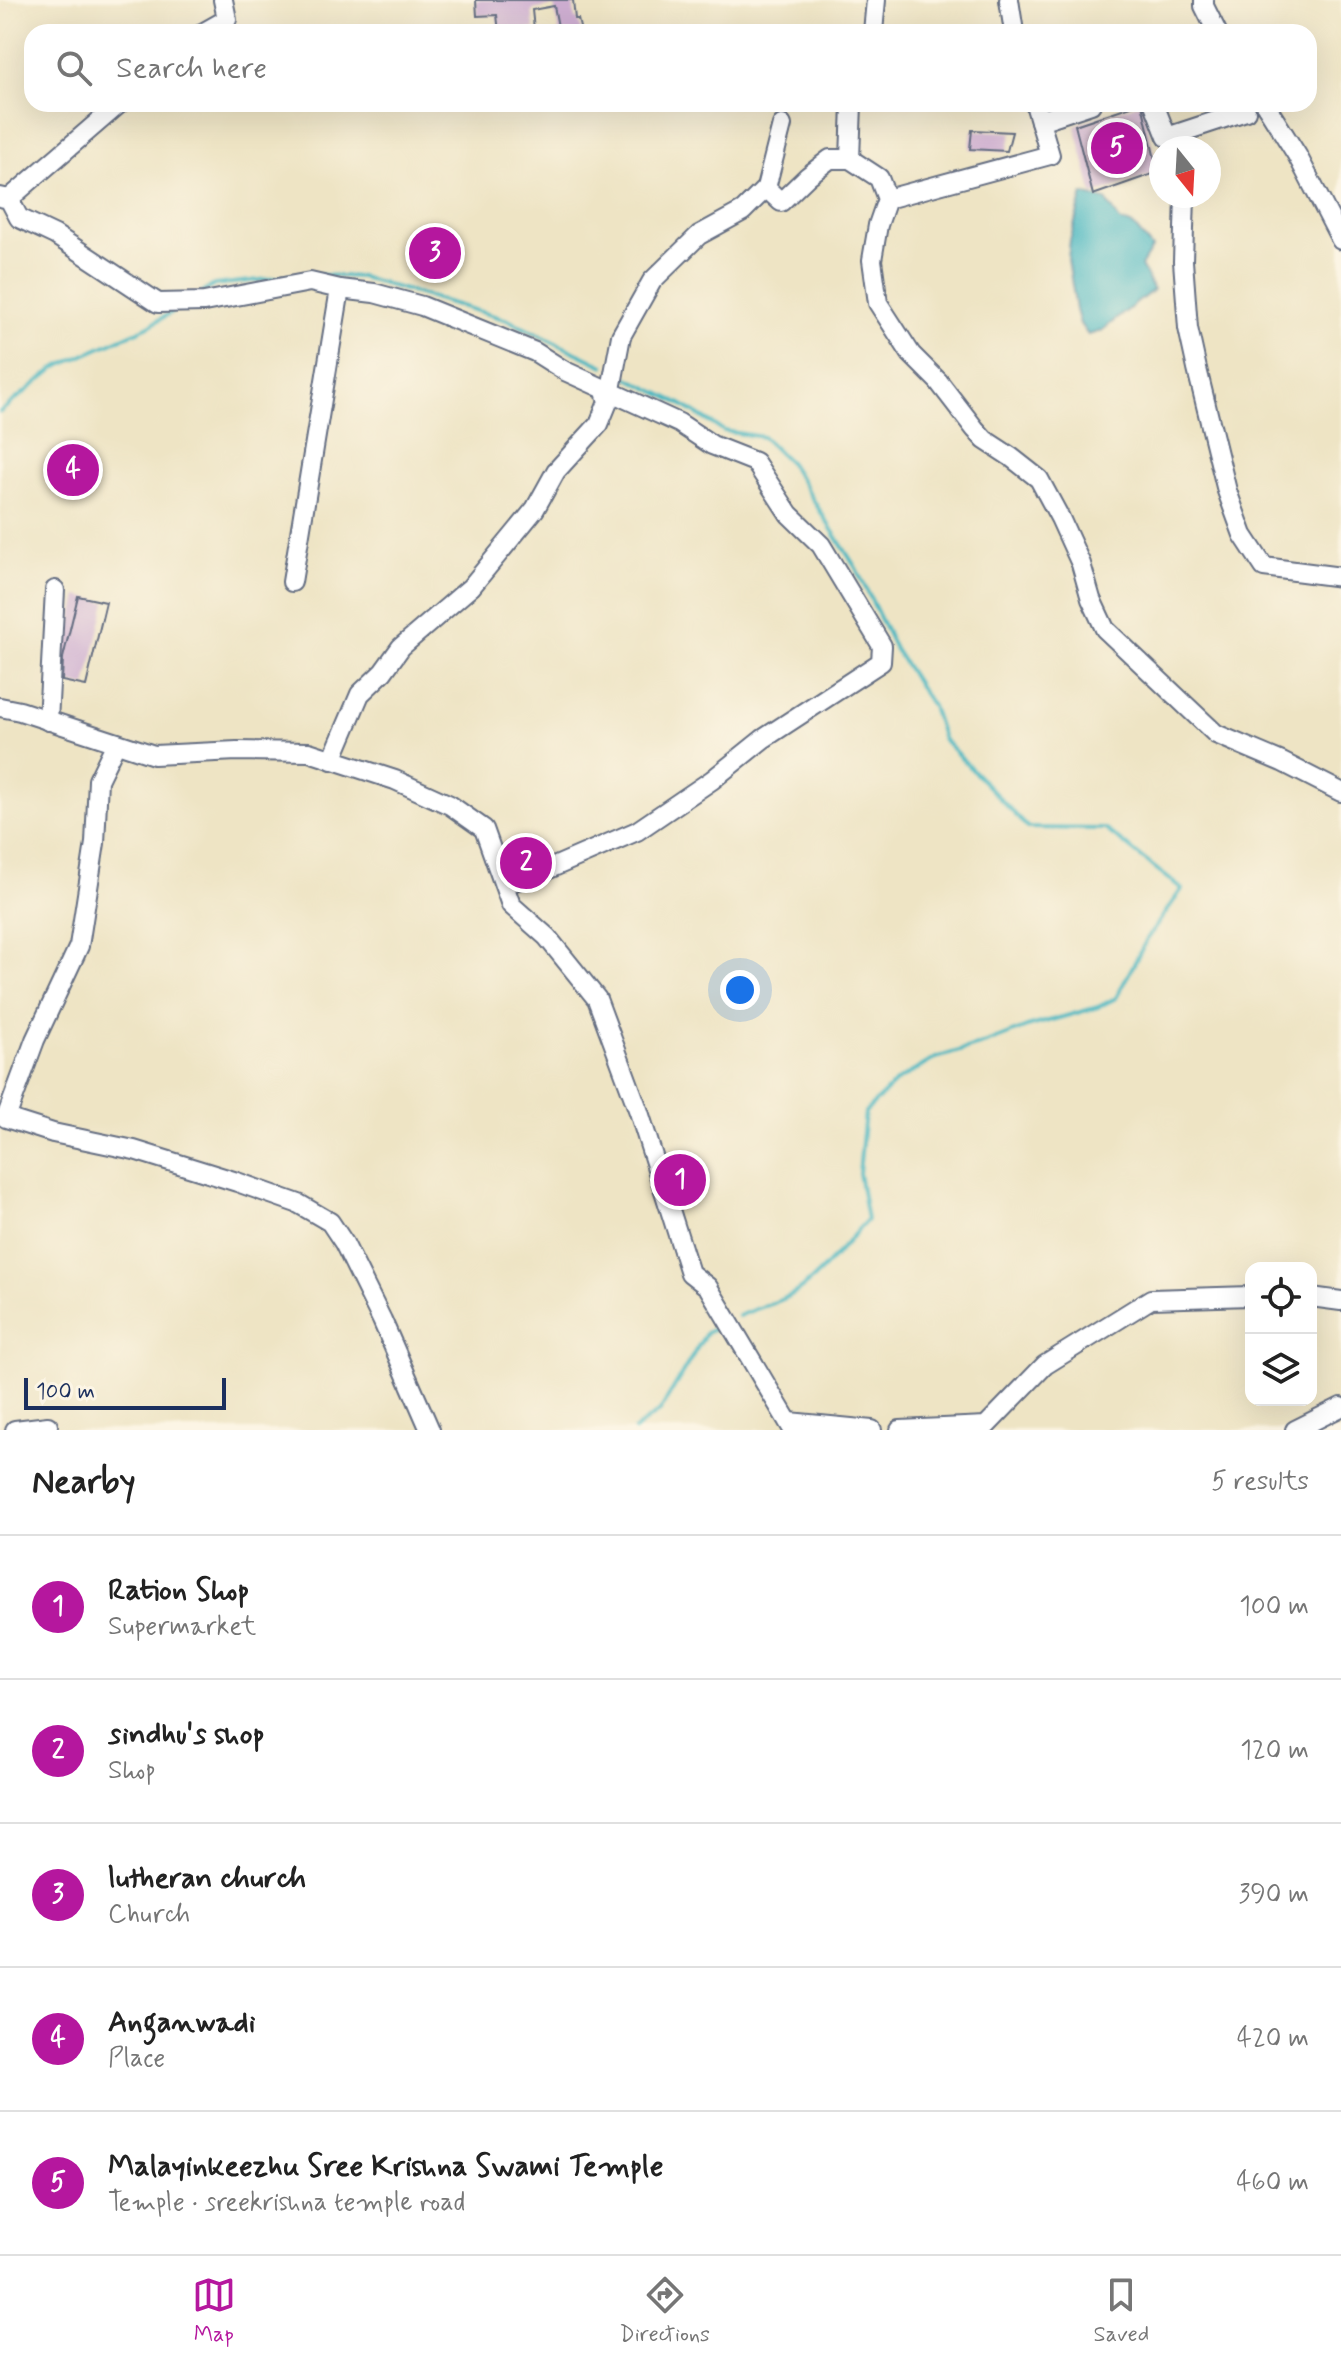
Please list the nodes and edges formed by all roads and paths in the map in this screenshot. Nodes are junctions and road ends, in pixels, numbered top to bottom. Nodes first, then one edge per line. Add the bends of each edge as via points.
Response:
1 (223, 0) edge
2 (876, 0) edge
3 (1009, 0) edge
4 (1204, 0) edge
5 (218, 24) edge
6 (874, 24) edge
7 (1013, 24) edge
8 (1213, 24) edge
9 (109, 112) edge
10 (852, 112) edge
11 (1037, 112) edge
12 (1157, 112) edge
13 (1244, 112) edge
14 (1270, 112) edge
15 (782, 125) dead end
16 (1167, 136) edge
17 (1184, 136) edge
18 (850, 159) junction
19 (766, 188) junction
20 (5, 198) edge
21 (887, 199) junction
22 (1185, 208) edge
23 (1341, 240) edge
24 (340, 289) junction
25 (608, 394) junction
26 (1341, 577) edge
27 (292, 582) dead end
28 (55, 590) dead end
29 (0, 707) edge
30 (48, 721) junction
31 (116, 743) junction
32 (332, 760) junction
33 (1341, 792) edge
34 (504, 884) junction
35 (1245, 1296) edge
36 (1317, 1298) edge
37 (1341, 1301) edge
38 (1341, 1407) edge
39 (48, 1426) dead end
40 (791, 1426) edge
41 (15, 1430) edge
42 (430, 1430) edge
43 (872, 1430) edge
44 (900, 1430) edge
45 (1295, 1430) edge

1 - 5 street via 227,19
2 - 6 street
3 - 7 street
4 - 8 street
9 - 20 street
10 - 18 street
11 - 21 street via 1050,155
12 - 16 street
13 - 17 street
14 - 23 street
15 - 19 street
18 - 19 street via 830,159 781,202
18 - 21 street via 879,178
19 - 25 street via 743,211 699,235 652,281 621,336
20 - 24 street via 19,218 55,235 158,303 204,302 310,282
21 - 33 street via 872,260 878,303 911,354 985,440 1039,479 1081,564 1105,629 1216,734
22 - 26 street via 1188,328 1227,491 1243,535 1264,567
24 - 25 street via 422,306 535,352
24 - 27 street
25 - 32 street via 599,424 556,471 535,509 471,587 401,647 360,694
25 - 34 street via 755,462 789,514 821,545 882,646 881,662 637,831
28 - 30 street
29 - 30 street
30 - 31 street
31 - 32 street via 154,755 309,752
31 - 42 street via 98,780 95,843 79,946 6,1118 213,1174 299,1204 330,1222 382,1320
32 - 34 street via 395,780 450,805 484,829
34 - 40 street via 511,905 547,937 597,999 690,1273 708,1287
35 - 44 street via 1151,1299 1045,1365 986,1426
36 - 37 street
38 - 45 street
39 - 41 street
40 - 43 street

